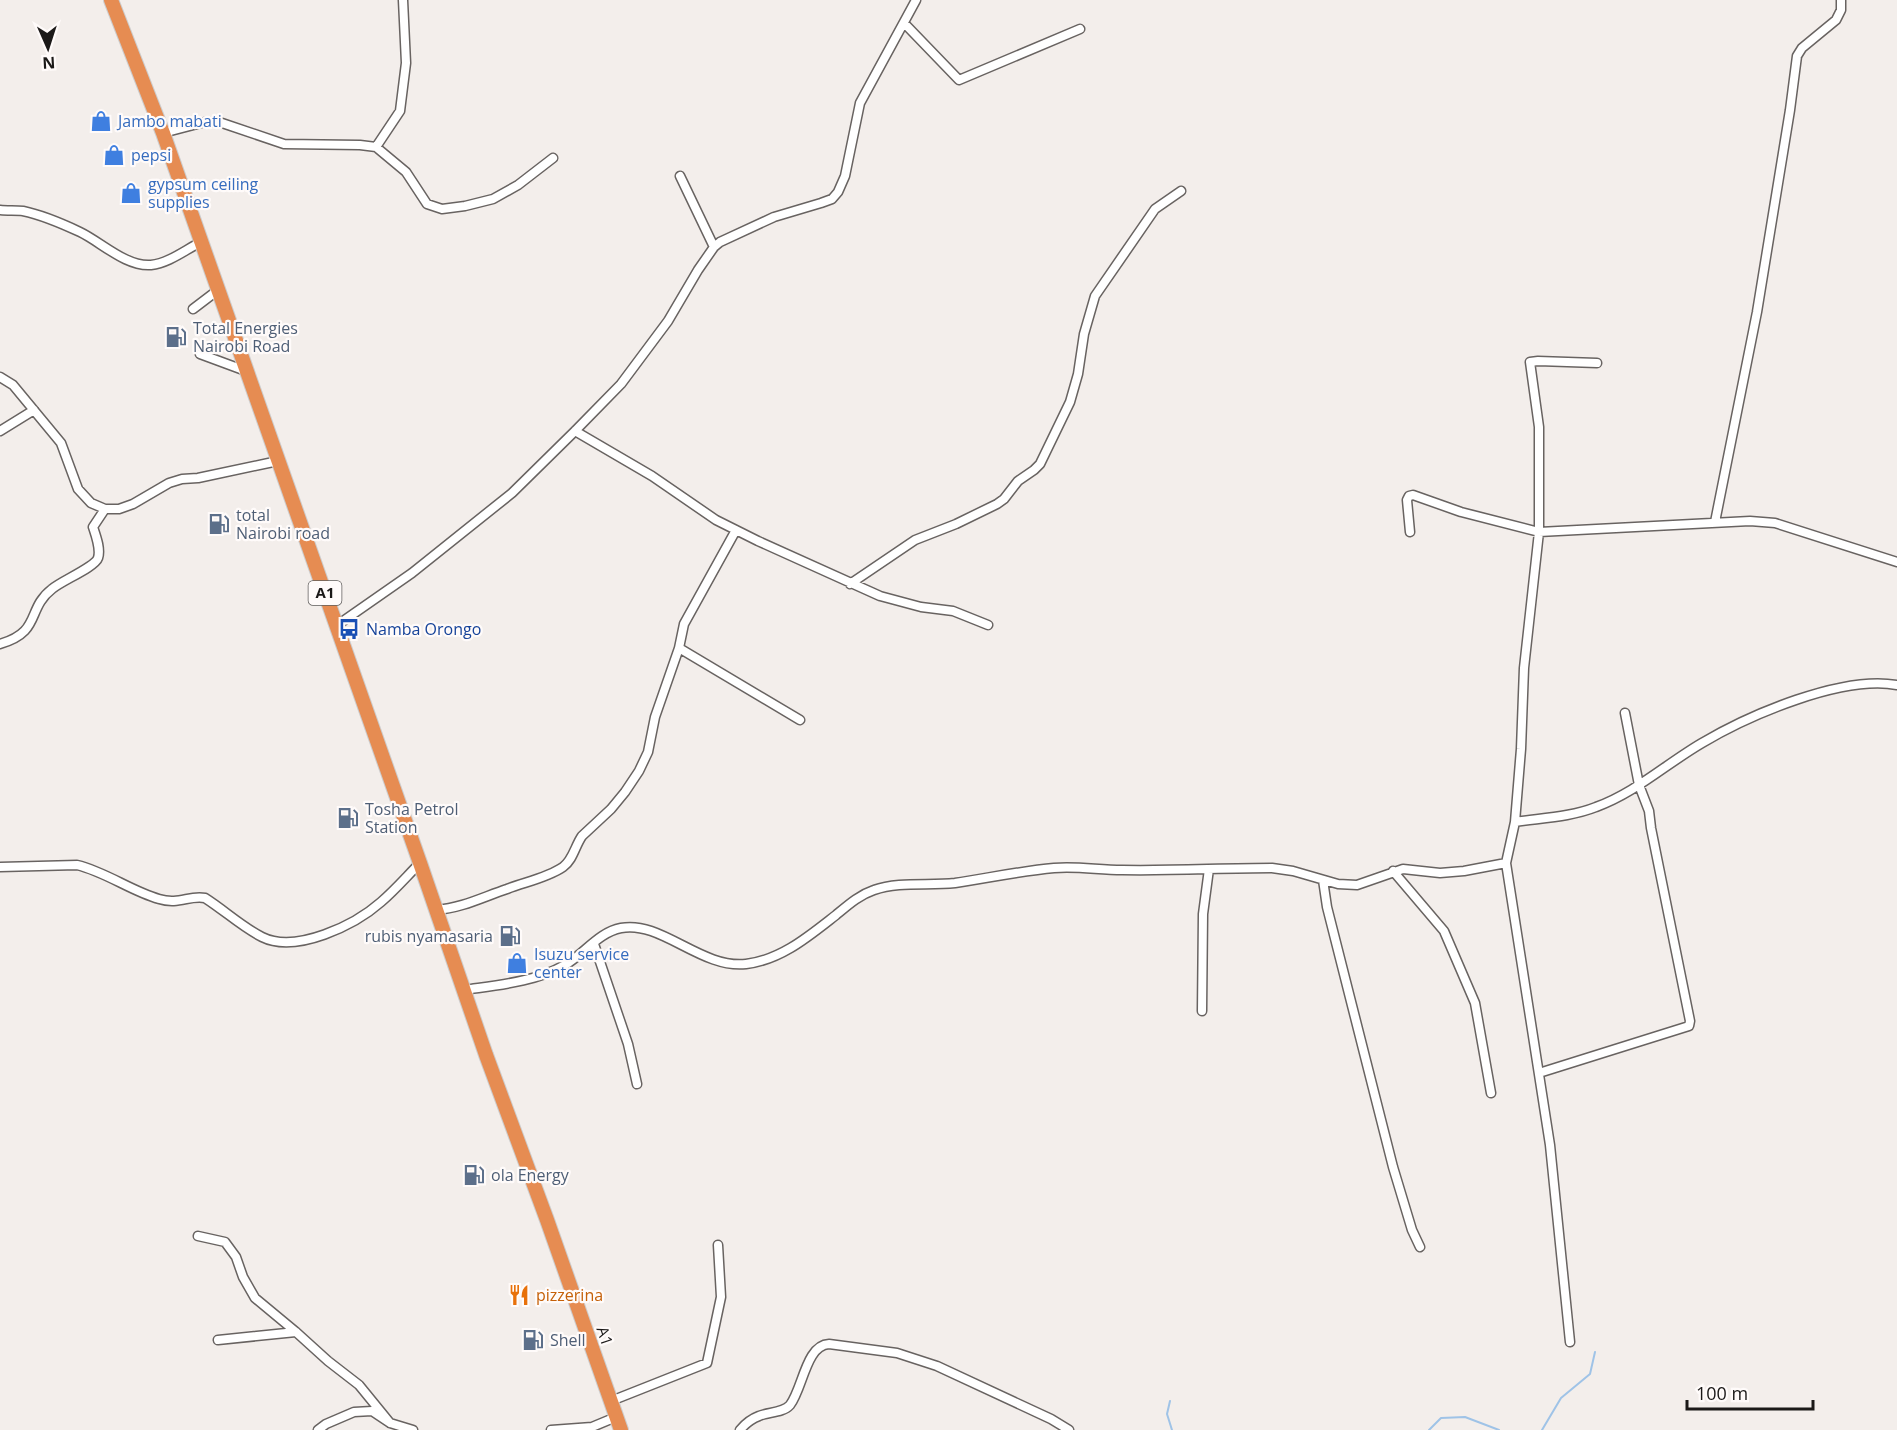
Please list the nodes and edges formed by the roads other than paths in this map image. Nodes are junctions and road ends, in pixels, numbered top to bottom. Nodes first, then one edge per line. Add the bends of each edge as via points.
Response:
1 (111, 0) edge
2 (403, 0) edge
3 (916, 0) edge
4 (1841, 0) edge
5 (904, 22) junction
6 (1080, 29) dead end
7 (163, 133) junction
8 (376, 147) junction
9 (553, 158) dead end
10 (680, 177) dead end
11 (1181, 191) dead end
12 (0, 210) edge
13 (201, 242) junction
14 (714, 247) junction
15 (218, 290) junction
16 (193, 309) dead end
17 (200, 354) dead end
18 (1597, 363) dead end
19 (246, 371) junction
20 (0, 377) edge
21 (34, 410) junction
22 (0, 431) edge
23 (575, 431) junction
24 (278, 461) junction
25 (105, 509) junction
26 (1715, 522) junction
27 (736, 530) junction
28 (1410, 532) dead end
29 (1539, 532) junction
30 (1897, 562) edge
31 (850, 584) junction
32 (988, 625) dead end
33 (336, 626) junction
34 (0, 644) edge
35 (679, 648) junction
36 (1897, 685) edge
37 (1625, 713) dead end
38 (800, 720) dead end
39 (1638, 785) junction
40 (1515, 822) junction
41 (420, 863) junction
42 (1506, 863) junction
43 (0, 867) edge
44 (1209, 869) junction
45 (1393, 871) junction
46 (1323, 880) junction
47 (436, 910) junction
48 (594, 944) junction
49 (464, 990) junction
50 (1202, 1011) dead end
51 (1539, 1073) junction
52 (637, 1084) dead end
53 (1491, 1093) dead end
54 (198, 1236) dead end
55 (718, 1245) dead end
56 (1420, 1247) dead end
57 (296, 1332) junction
58 (218, 1340) dead end
59 (1570, 1342) dead end
60 (611, 1401) junction
61 (390, 1423) junction
62 (618, 1423) edge
63 (318, 1430) edge
64 (413, 1430) edge
65 (551, 1430) edge
66 (740, 1430) edge
67 (1068, 1430) edge

1 - 7 highway, A1
2 - 8 street via 406,63 400,111
3 - 5 street
4 - 26 street via 1836,20 1797,56 1757,312
5 - 6 street via 959,80
5 - 14 street via 860,104 838,192 821,203 730,236
7 - 8 street via 205,122 222,123 284,144
7 - 13 highway, A1
8 - 9 street via 406,172 427,204 442,209 493,199
10 - 14 street
11 - 31 street via 1155,209 1095,296 1070,402 1040,464 997,504 915,540
12 - 13 street via 23,211 80,232 141,264 169,260
13 - 15 highway, A1
14 - 23 street via 668,321 621,384
15 - 16 street
15 - 19 highway, A1
17 - 19 street
18 - 29 street via 1530,363 1539,427
19 - 24 highway, A1
20 - 21 street via 13,385
21 - 22 street
21 - 25 street via 61,443 78,489 91,503
23 - 27 street
23 - 33 street via 512,493 412,573
24 - 25 street via 182,479 133,504
24 - 33 highway, A1
25 - 34 street via 93,527 98,542 96,562 49,591 24,634
26 - 29 street
26 - 30 street via 1775,523
27 - 31 street
27 - 35 street via 684,624
28 - 29 street via 1407,500 1413,495
29 - 40 street via 1524,668
31 - 32 street via 921,607 953,611
33 - 41 highway, A1
35 - 38 street
35 - 47 street via 639,771 611,808 582,836 571,860 548,875 459,907
36 - 39 street via 1858,686 1811,694 1702,743
37 - 39 street
39 - 40 street via 1595,808
39 - 51 street via 1649,811 1689,1026
40 - 42 street
41 - 43 street via 380,903 351,923 294,942 263,937 205,898 176,902 157,899 89,868
41 - 47 highway, A1
42 - 45 street via 1440,873
42 - 51 street
44 - 46 street via 1272,868
44 - 48 street via 1052,868 952,883 875,889 856,898 784,952 743,964 701,956 637,928 615,929
44 - 50 street via 1203,914
45 - 46 street via 1357,885
45 - 53 street via 1444,931 1474,1003
46 - 56 street via 1393,1167
47 - 49 highway, A1
48 - 49 street via 565,965 542,975
48 - 52 street via 628,1044
49 - 60 highway, A1 / A1
51 - 59 street
54 - 57 street via 225,1242 255,1298
55 - 60 street via 721,1297 708,1363
57 - 58 street
57 - 61 street via 359,1385
60 - 62 highway, A1 / A1
61 - 63 street via 372,1411 354,1412
61 - 64 street
62 - 65 street
66 - 67 street via 752,1419 790,1404 815,1350 822,1344 897,1353 937,1366

